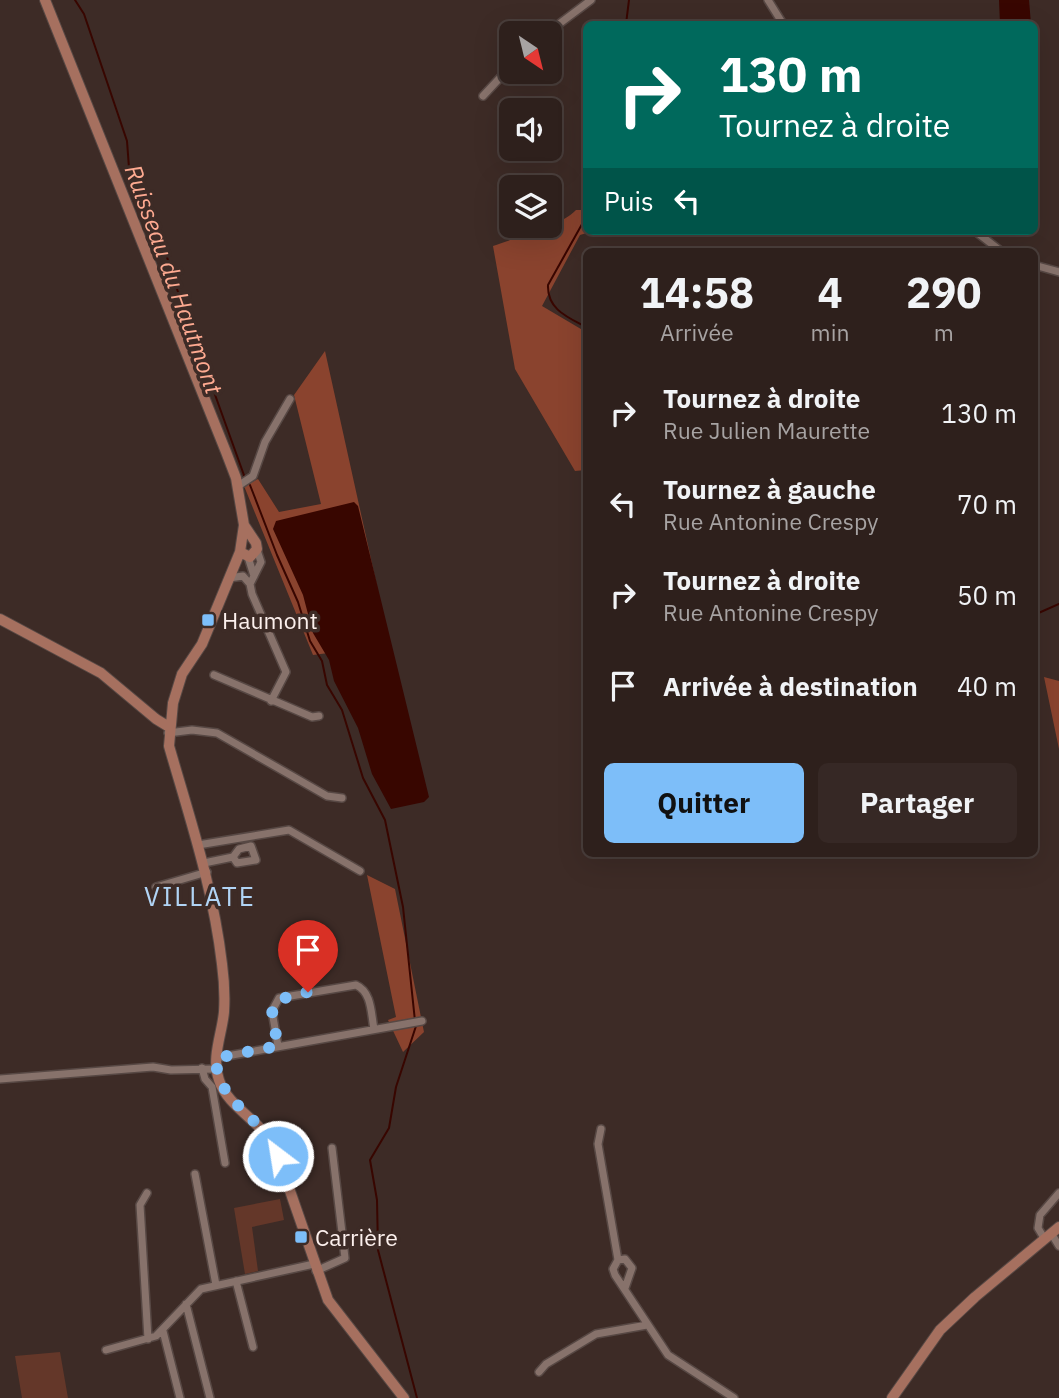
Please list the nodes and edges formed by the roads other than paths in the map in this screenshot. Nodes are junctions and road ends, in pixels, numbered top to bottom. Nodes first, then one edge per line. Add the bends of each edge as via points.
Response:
1 (45, 0) edge
2 (591, 0) edge
3 (768, 0) edge
4 (781, 21) edge
5 (562, 22) edge
6 (499, 78) edge
7 (482, 96) dead end
8 (980, 235) edge
9 (997, 248) edge
10 (1038, 266) edge
11 (1059, 271) edge
12 (290, 399) dead end
13 (238, 486) junction
14 (247, 549) junction
15 (228, 579) junction
16 (250, 584) junction
17 (0, 619) edge
18 (214, 675) dead end
19 (271, 701) junction
20 (318, 716) dead end
21 (169, 730) junction
22 (342, 798) dead end
23 (198, 845) junction
24 (233, 857) dead end
25 (205, 868) junction
26 (360, 871) dead end
27 (156, 887) dead end
28 (422, 1021) dead end
29 (374, 1030) junction
30 (278, 1046) junction
31 (216, 1063) junction
32 (202, 1069) junction
33 (0, 1079) edge
34 (601, 1129) dead end
35 (332, 1147) dead end
36 (225, 1163) dead end
37 (195, 1174) dead end
38 (148, 1193) dead end
39 (1059, 1194) edge
40 (1052, 1232) edge
41 (1059, 1246) edge
42 (618, 1261) junction
43 (315, 1267) junction
44 (236, 1281) junction
45 (216, 1285) junction
46 (625, 1288) junction
47 (186, 1304) junction
48 (647, 1325) junction
49 (163, 1331) junction
50 (148, 1339) junction
51 (253, 1347) dead end
52 (106, 1350) dead end
53 (539, 1372) dead end
54 (180, 1398) edge
55 (211, 1398) edge
56 (404, 1398) edge
57 (734, 1398) edge
58 (892, 1398) edge

1 - 13 street
2 - 5 street
3 - 4 street
6 - 7 street
8 - 9 street
10 - 11 street
12 - 13 street via 265,442 253,476
13 - 14 street
14 - 15 street
14 - 16 street via 254,576
15 - 16 street via 243,576
15 - 21 street via 202,644 182,674
16 - 19 street via 286,672
17 - 21 street via 101,673
18 - 19 street
19 - 20 street
21 - 22 street via 217,733 327,796
21 - 23 street via 169,746
23 - 25 street
23 - 26 street via 289,830
24 - 25 street
25 - 27 street
25 - 31 street via 223,988
28 - 29 street
29 - 30 street
29 - 30 street via 363,988 308,992 279,998 274,1004
30 - 31 street
31 - 32 street
31 - 43 street via 223,1089 274,1145
32 - 33 street via 153,1067
32 - 36 street via 212,1087
34 - 42 street via 598,1144
35 - 43 street via 345,1258
37 - 45 street
38 - 50 street via 140,1205
39 - 40 street via 1040,1215 1038,1228
40 - 41 street
40 - 58 street via 940,1330
42 - 46 street via 613,1269
42 - 46 street via 625,1259 632,1268
43 - 44 street
43 - 56 street via 332,1308
44 - 45 street
44 - 51 street
45 - 47 street via 201,1289
46 - 48 street
47 - 49 street
47 - 55 street
48 - 53 street via 596,1334
48 - 57 street via 668,1355
49 - 50 street
49 - 54 street
50 - 52 street

